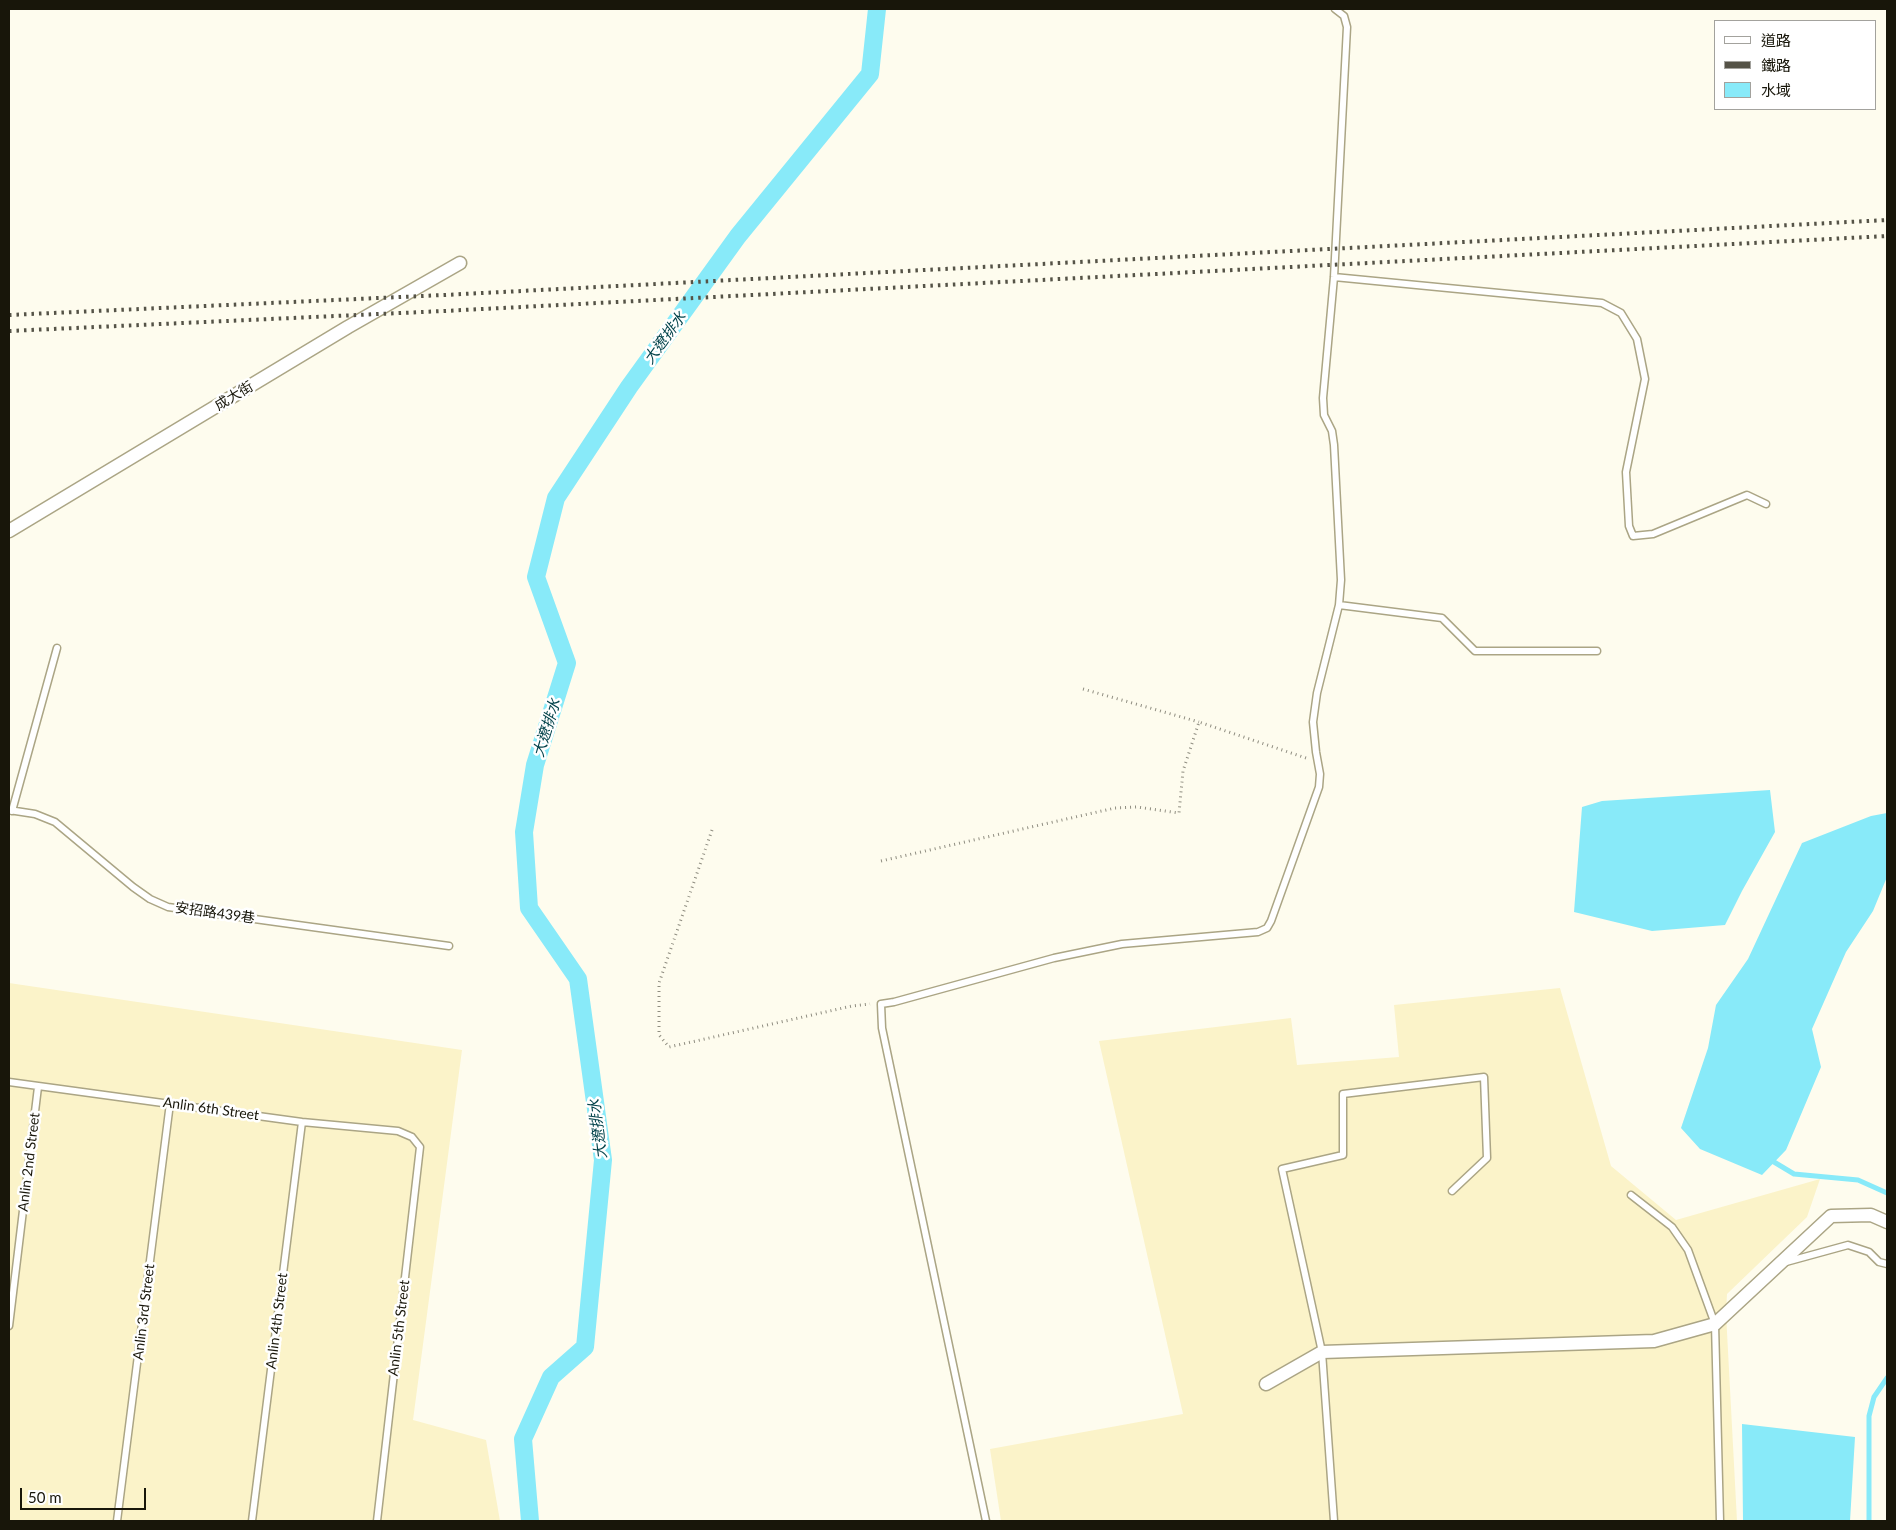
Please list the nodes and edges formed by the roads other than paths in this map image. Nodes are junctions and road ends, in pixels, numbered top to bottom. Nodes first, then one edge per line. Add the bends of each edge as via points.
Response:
1 (1335, 9) edge
2 (460, 263) dead end
3 (1334, 277) junction
4 (1766, 504) dead end
5 (9, 531) edge
6 (1339, 605) junction
7 (57, 648) dead end
8 (1597, 651) dead end
9 (10, 811) edge
10 (450, 946) dead end
11 (9, 1082) edge
12 (38, 1087) junction
13 (170, 1104) junction
14 (302, 1122) junction
15 (412, 1137) joint
16 (1452, 1191) dead end
17 (1631, 1194) dead end
18 (1887, 1222) edge
19 (1780, 1263) junction
20 (1887, 1264) edge
21 (1716, 1324) junction
22 (9, 1326) edge
23 (1322, 1352) junction
24 (1266, 1384) dead end
25 (117, 1521) edge
26 (252, 1521) edge
27 (377, 1521) edge
28 (986, 1521) edge
29 (1334, 1521) edge
30 (1720, 1521) edge

1 - 3 lane via 1344,16 1347,27
2 - 5 street, 成大街
3 - 4 lane via 1602,303 1621,312 1636,339 1644,379 1626,472 1629,526 1633,536 1653,534 1747,496
3 - 6 lane via 1324,415 1332,431 1334,445 1341,580
6 - 8 lane via 1442,618 1475,651
6 - 28 lane via 1313,722 1320,787 1267,928 1258,932 1122,944 1054,958 881,1004 882,1028
7 - 9 lane
9 - 10 lane, 安招路439巷 via 34,814 55,822 133,887 168,907
11 - 12 lane, Anlin 6th Street
12 - 13 lane, Anlin 6th Street
12 - 22 lane, Anlin 2nd Street
13 - 14 lane, Anlin 6th Street
13 - 25 lane, Anlin 3rd Street
14 - 15 lane, Anlin 6th Street via 398,1131
14 - 26 lane, Anlin 4th Street
15 - 27 lane, Anlin 5th Street via 420,1147
16 - 23 lane via 1487,1158 1484,1077 1343,1094 1343,1155 1282,1169
17 - 21 lane via 1672,1227 1688,1250
18 - 19 street via 1871,1215 1831,1216
19 - 20 lane via 1848,1245 1869,1252 1879,1262
19 - 21 street
21 - 23 street via 1654,1341
21 - 30 lane
23 - 24 street
23 - 29 lane

